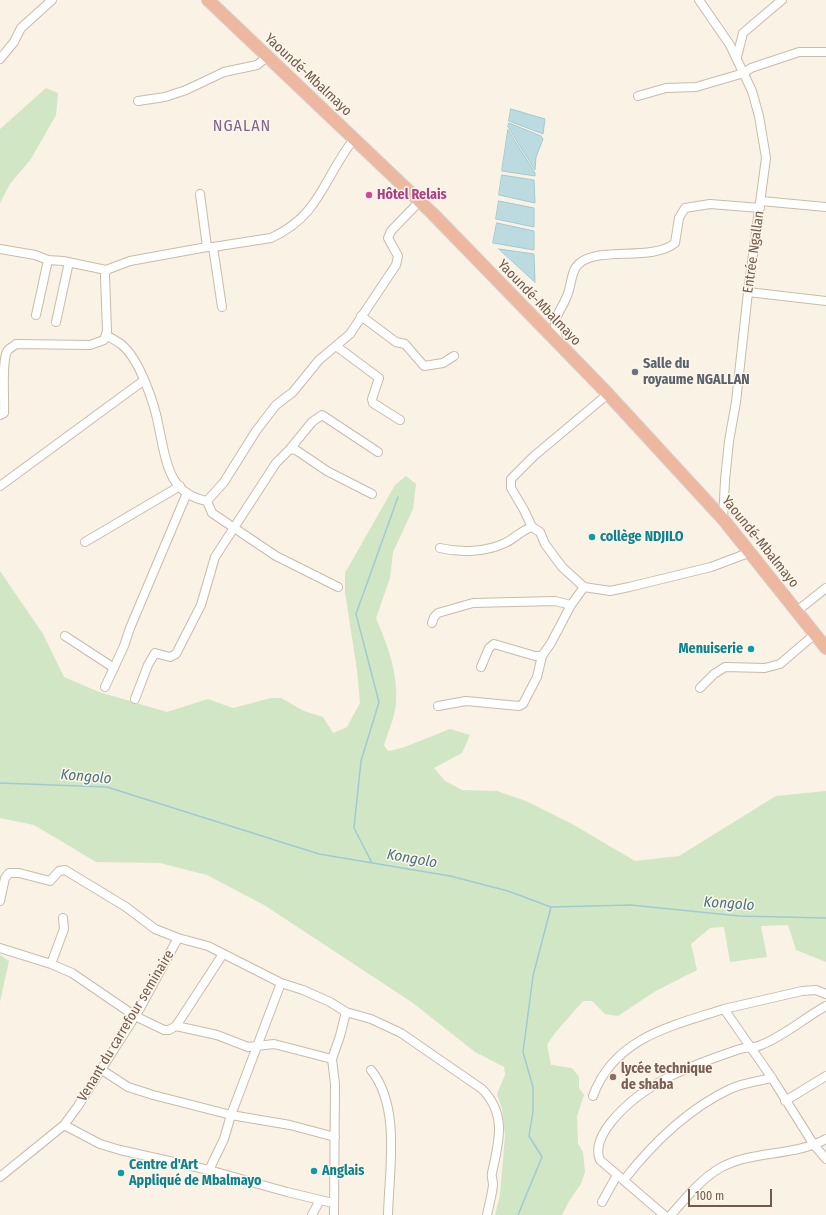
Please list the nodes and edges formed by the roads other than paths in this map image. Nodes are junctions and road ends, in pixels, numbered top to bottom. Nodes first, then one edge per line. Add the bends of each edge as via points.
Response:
1 (52, 0) edge
2 (699, 0) edge
3 (782, 0) edge
4 (213, 2) edge
5 (826, 52) edge
6 (737, 57) junction
7 (267, 58) junction
8 (0, 59) edge
9 (744, 73) junction
10 (638, 96) dead end
11 (138, 101) dead end
12 (354, 139) junction
13 (200, 194) dead end
14 (420, 201) junction
15 (760, 205) junction
16 (826, 207) edge
17 (210, 247) junction
18 (0, 248) edge
19 (48, 260) junction
20 (69, 262) junction
21 (106, 270) junction
22 (748, 292) junction
23 (826, 300) edge
24 (222, 307) dead end
25 (36, 315) dead end
26 (361, 316) junction
27 (56, 322) dead end
28 (106, 335) junction
29 (336, 346) junction
30 (561, 348) junction
31 (454, 356) dead end
32 (143, 381) junction
33 (608, 394) junction
34 (0, 415) edge
35 (400, 420) dead end
36 (290, 449) junction
37 (378, 452) dead end
38 (0, 486) edge
39 (180, 486) junction
40 (187, 493) junction
41 (372, 494) dead end
42 (207, 501) junction
43 (723, 519) junction
44 (234, 527) junction
45 (532, 527) junction
46 (85, 542) dead end
47 (440, 548) dead end
48 (751, 552) junction
49 (338, 587) dead end
50 (584, 587) junction
51 (826, 588) edge
52 (571, 605) junction
53 (797, 611) junction
54 (432, 623) dead end
55 (815, 634) junction
56 (65, 636) dead end
57 (826, 648) edge
58 (542, 656) junction
59 (481, 667) dead end
60 (114, 668) junction
61 (105, 687) dead end
62 (700, 688) dead end
63 (135, 699) dead end
64 (438, 706) dead end
65 (0, 901) edge
66 (63, 918) dead end
67 (178, 938) junction
68 (0, 948) edge
69 (223, 954) junction
70 (51, 964) junction
71 (281, 983) junction
72 (826, 994) edge
73 (826, 1006) edge
74 (724, 1009) junction
75 (346, 1012) junction
76 (135, 1016) junction
77 (176, 1026) junction
78 (750, 1046) junction
79 (257, 1047) junction
80 (332, 1058) junction
81 (102, 1070) junction
82 (371, 1070) dead end
83 (826, 1076) edge
84 (772, 1078) junction
85 (593, 1096) dead end
86 (785, 1101) junction
87 (231, 1115) junction
88 (64, 1124) junction
89 (335, 1137) junction
90 (826, 1139) edge
91 (814, 1146) junction
92 (826, 1159) edge
93 (209, 1170) junction
94 (617, 1175) junction
95 (0, 1177) edge
96 (624, 1180) junction
97 (320, 1200) junction
98 (602, 1202) dead end
99 (333, 1203) junction
100 (312, 1215) edge
101 (334, 1215) edge
102 (388, 1215) edge
103 (487, 1215) edge
104 (664, 1215) edge
105 (671, 1215) edge

1 - 8 street via 21,28 14,42
2 - 6 street, Entrée Ngallan
3 - 6 street via 743,33
4 - 7 highway, Yaoundé-Mbalmayo
5 - 9 street via 799,52 751,68
6 - 9 street, Entrée Ngallan
7 - 11 street via 257,65 224,72 165,97
7 - 12 highway, Yaoundé-Mbalmayo
9 - 10 street via 696,88 666,88
9 - 15 street, Entrée Ngallan via 759,116 766,158
12 - 14 highway, Yaoundé-Mbalmayo
12 - 17 street via 342,154 318,200 291,226 271,238
13 - 17 street
14 - 26 street via 391,231 388,238 398,256 396,265
14 - 30 highway, Yaoundé-Mbalmayo
15 - 16 street
15 - 22 street, Entrée Ngallan
15 - 30 street via 710,204 685,208 679,218 675,243 666,249 596,256 581,261 575,268 570,289 554,321
17 - 21 street via 130,262
17 - 24 street
18 - 19 street
19 - 20 street
19 - 25 street
20 - 21 street
20 - 27 street
21 - 28 street
22 - 23 street
22 - 43 street, Entrée Ngallan via 726,472
26 - 29 street via 350,334
26 - 31 street via 396,342 405,344 424,366 443,363
28 - 32 street via 122,345 134,361
28 - 34 street via 104,340 90,345 16,344 8,350 4,375 4,413
29 - 35 street via 379,378 373,403
29 - 42 street via 319,360 293,392 276,405 256,431 224,482
30 - 33 highway, Yaoundé-Mbalmayo
32 - 38 street
32 - 39 street via 159,428 168,470
33 - 43 highway, Yaoundé-Mbalmayo
33 - 45 street via 534,456 511,479 511,488
36 - 37 street via 312,422 322,415
36 - 41 street via 296,450 327,471
36 - 44 street via 276,463
39 - 40 street
39 - 46 street
40 - 42 street
40 - 60 street
42 - 44 street via 212,513
43 - 48 highway, Yaoundé-Mbalmayo
44 - 49 street via 276,556
44 - 63 street via 215,557 201,605 176,654 170,657 155,653
45 - 47 street via 504,544 491,547 451,551
45 - 50 street via 540,532 545,544 562,567
48 - 50 street via 711,567 610,591
48 - 53 highway, Yaoundé-Mbalmayo
50 - 52 street
51 - 53 street
52 - 54 street via 556,601 472,603 438,613
52 - 58 street
53 - 55 highway, Yaoundé-Mbalmayo
55 - 57 highway, Yaoundé-Mbalmayo
55 - 62 street via 780,664 766,668 725,667
56 - 60 street
58 - 59 street via 494,644 489,648
58 - 64 street via 534,683 526,701 520,706 466,701
60 - 61 street
65 - 67 street via 5,878 9,873 50,881 59,871 65,870 126,907 155,929
66 - 70 street via 64,929
67 - 69 street via 208,946
67 - 76 street, Venant du carrefour seminaire
68 - 70 street
69 - 71 street
69 - 77 street
70 - 76 street via 72,973
71 - 75 street via 330,1002
71 - 79 street
72 - 74 street via 816,990 802,991
73 - 78 street via 768,1042
74 - 78 street
74 - 85 street via 672,1025 632,1044 610,1065
75 - 80 street
75 - 103 street via 371,1019 401,1033 490,1097 499,1118 499,1132
76 - 77 street via 164,1030
76 - 81 street, Venant du carrefour seminaire
77 - 79 street via 217,1035 248,1047
78 - 84 street
78 - 94 street via 698,1063 666,1077 635,1098 615,1117 603,1132 598,1154 603,1164
79 - 80 street via 266,1043 274,1044
79 - 87 street
80 - 89 street via 335,1084
81 - 87 street via 128,1088
81 - 88 street, Venant du carrefour seminaire
82 - 102 street via 380,1081 389,1111 391,1145
83 - 86 street
84 - 86 street
84 - 96 street via 730,1089 700,1107 655,1144
86 - 91 street
87 - 89 street via 290,1125
87 - 93 street via 224,1139
88 - 93 street via 100,1144
88 - 95 street, Venant du carrefour seminaire
89 - 99 street
90 - 91 street
91 - 92 street
91 - 105 street via 742,1160 718,1169
93 - 97 street
94 - 96 street
94 - 98 street
96 - 104 street
97 - 99 street
97 - 100 street
99 - 101 street

